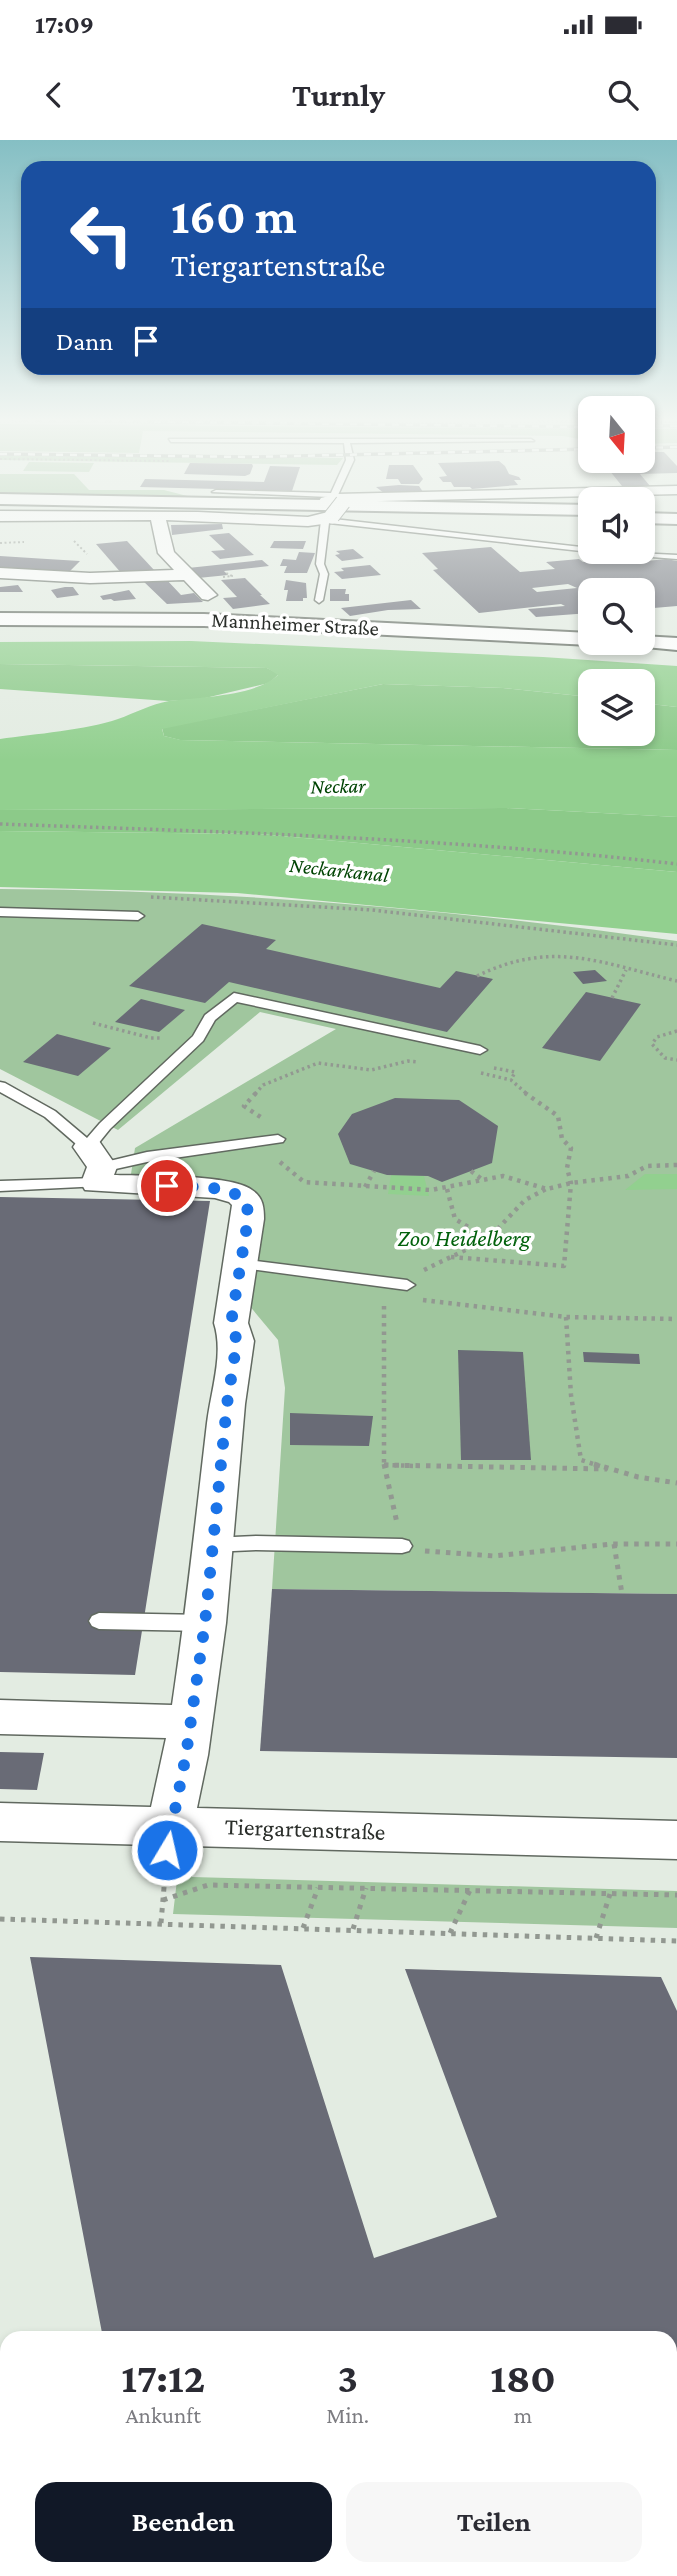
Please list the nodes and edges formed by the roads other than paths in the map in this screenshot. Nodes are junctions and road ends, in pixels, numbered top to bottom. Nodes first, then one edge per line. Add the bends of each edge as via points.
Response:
1 (162, 534) edge
2 (324, 534) edge
3 (488, 534) edge
4 (578, 548) edge
5 (655, 555) edge
6 (677, 557) edge
7 (0, 573) edge
8 (186, 575) junction
9 (208, 595) dead end
10 (319, 600) dead end
11 (0, 619) edge
12 (578, 638) edge
13 (655, 643) edge
14 (677, 644) edge
15 (0, 912) edge
16 (138, 916) dead end
17 (480, 1050) dead end
18 (0, 1086) edge
19 (278, 1139) road end
20 (95, 1166) junction
21 (0, 1186) edge
22 (241, 1264) junction
23 (403, 1291) road end
24 (211, 1545) junction
25 (402, 1546) road end
26 (99, 1621) dead end
27 (205, 1623) junction
28 (0, 1717) edge
29 (190, 1722) junction
30 (0, 1822) edge
31 (170, 1825) junction
32 (677, 1840) edge

1 - 8 street via 166,554
2 - 10 lane
3 - 4 lane
5 - 6 lane
7 - 8 street via 107,578
8 - 9 street
11 - 12 main road, Mannheimer Straße via 204,620
13 - 14 main road
15 - 16 lane
17 - 20 lane via 234,997 210,1018 198,1038 105,1126
18 - 20 lane via 50,1114
19 - 20 lane
20 - 21 lane
20 - 22 street via 240,1195 248,1211
22 - 23 lane
22 - 24 street via 231,1323 237,1341
24 - 25 lane
24 - 27 street
26 - 27 lane
27 - 29 street
28 - 29 street
29 - 31 street
30 - 31 street, Tiergartenstraße
31 - 32 street, Tiergartenstraße

